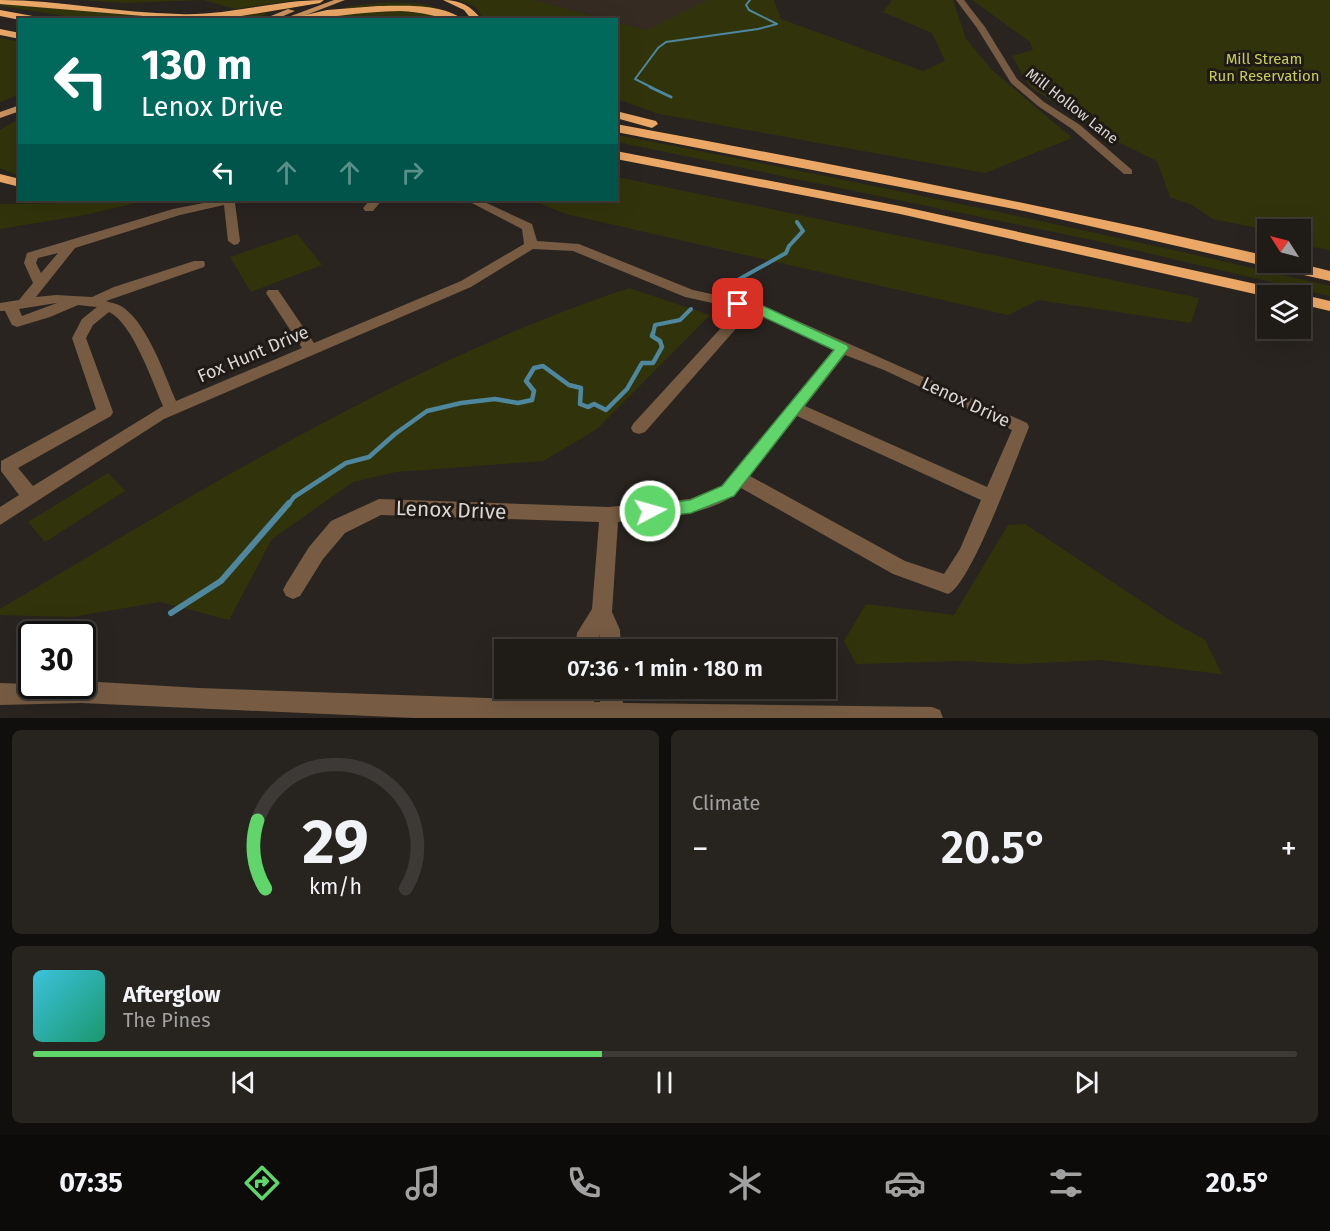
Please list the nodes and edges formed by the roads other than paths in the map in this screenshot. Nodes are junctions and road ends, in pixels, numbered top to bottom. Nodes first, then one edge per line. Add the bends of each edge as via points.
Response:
1 (321, 0) edge
2 (341, 0) edge
3 (446, 0) edge
4 (960, 0) edge
5 (0, 1) edge
6 (0, 13) edge
7 (27, 18) edge
8 (271, 18) edge
9 (292, 18) edge
10 (294, 18) edge
11 (458, 18) edge
12 (476, 18) edge
13 (0, 32) edge
14 (18, 36) edge
15 (18, 102) edge
16 (0, 107) edge
17 (18, 109) edge
18 (0, 115) edge
19 (618, 115) edge
20 (618, 128) edge
21 (618, 157) edge
22 (779, 158) junction
23 (1128, 172) dead end
24 (0, 178) edge
25 (18, 182) edge
26 (0, 189) edge
27 (18, 191) edge
28 (227, 201) edge
29 (231, 201) edge
30 (474, 201) edge
31 (234, 241) dead end
32 (531, 245) junction
33 (71, 246) junction
34 (1257, 259) edge
35 (199, 264) dead end
36 (1311, 272) edge
37 (1330, 276) edge
38 (40, 284) junction
39 (1257, 289) edge
40 (273, 293) dead end
41 (74, 301) junction
42 (1311, 302) edge
43 (100, 304) junction
44 (11, 305) edge
45 (1330, 306) edge
46 (757, 308) junction
47 (842, 348) junction
48 (311, 351) junction
49 (794, 408) junction
50 (172, 409) junction
51 (639, 428) dead end
52 (738, 478) junction
53 (32, 496) junction
54 (992, 496) junction
55 (609, 515) junction
56 (0, 517) edge
57 (293, 590) dead end
58 (602, 612) junction
59 (587, 639) edge
60 (610, 639) edge
61 (0, 694) edge
62 (583, 699) edge
63 (611, 699) edge
64 (582, 715) edge
65 (612, 716) edge
66 (932, 718) edge

1 - 5 highway via 223,16 178,17
1 - 8 main road
2 - 9 main road
3 - 12 highway via 467,8
4 - 23 street, Mill Hollow Lane via 1014,81
6 - 7 highway
10 - 11 highway via 347,5 393,0 436,5
13 - 14 highway
15 - 16 main road
17 - 18 main road
19 - 22 highway
20 - 22 highway
21 - 39 highway via 900,210
22 - 34 highway
24 - 25 highway
26 - 27 highway
28 - 33 street via 93,236
29 - 31 street
30 - 32 street via 528,226
32 - 46 street, Lenox Drive via 575,247 690,294
32 - 48 street, Fox Hunt Drive via 466,284
33 - 38 street
33 - 38 street via 32,256 30,263
35 - 43 street via 119,290
36 - 37 highway
38 - 44 street
40 - 48 street
41 - 43 street
41 - 44 street via 56,299
41 - 44 street via 17,322
42 - 45 highway
43 - 50 street via 118,310 130,324
43 - 53 street via 79,338 105,412 7,466
46 - 47 street, Lenox Drive
46 - 51 street via 736,320
47 - 49 street, Lenox Drive
47 - 54 street, Lenox Drive via 1021,428
48 - 50 street, Fox Hunt Drive
49 - 52 street, Lenox Drive
49 - 54 street
50 - 53 street, Fox Hunt Drive via 142,424
52 - 54 street, Lenox Drive via 900,568 948,585 967,554
52 - 55 street, Lenox Drive via 728,491 691,506
53 - 56 street, Fox Hunt Drive
55 - 57 street, Lenox Drive via 379,507 338,527
55 - 58 street
58 - 59 street
58 - 60 street
61 - 64 street via 81,692
62 - 64 street
63 - 65 street
64 - 65 street
65 - 66 street

